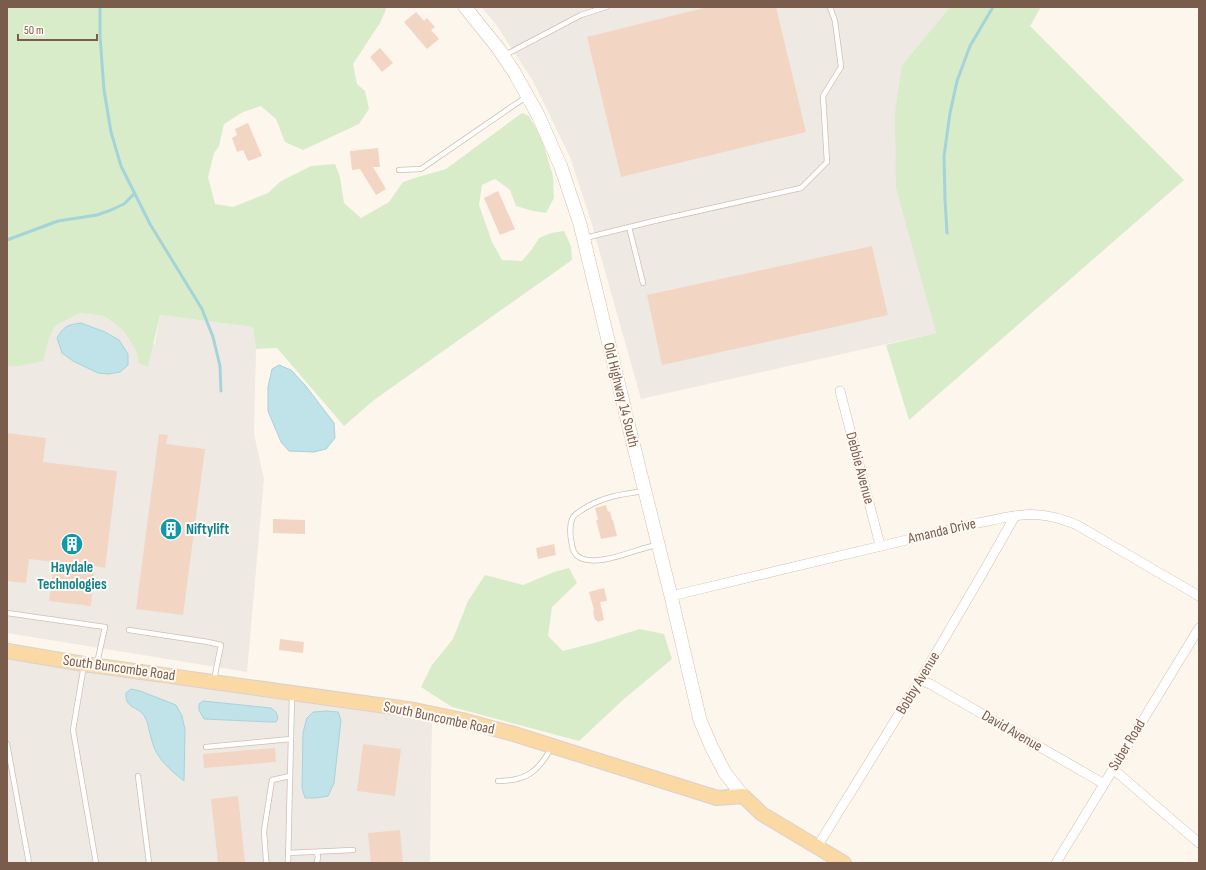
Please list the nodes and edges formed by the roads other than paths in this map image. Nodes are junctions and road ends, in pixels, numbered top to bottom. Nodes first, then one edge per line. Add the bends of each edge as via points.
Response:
1 (465, 7) edge
2 (606, 7) edge
3 (830, 7) edge
4 (503, 56) junction
5 (528, 96) junction
6 (399, 170) dead end
7 (629, 227) junction
8 (583, 238) junction
9 (643, 283) dead end
10 (840, 391) dead end
11 (645, 491) junction
12 (1015, 516) junction
13 (658, 545) junction
14 (880, 545) junction
15 (671, 596) junction
16 (1199, 596) edge
17 (7, 613) edge
18 (1199, 628) edge
19 (129, 630) dead end
20 (7, 651) edge
21 (90, 664) junction
22 (920, 680) junction
23 (214, 682) junction
24 (292, 693) junction
25 (291, 739) junction
26 (7, 744) edge
27 (552, 746) junction
28 (206, 747) dead end
29 (1113, 769) junction
30 (138, 776) dead end
31 (290, 776) junction
32 (498, 781) dead end
33 (1104, 784) junction
34 (743, 796) junction
35 (1199, 843) edge
36 (817, 847) junction
37 (354, 850) dead end
38 (316, 852) junction
39 (288, 853) junction
40 (29, 863) edge
41 (96, 863) edge
42 (149, 863) edge
43 (267, 863) edge
44 (288, 863) edge
45 (317, 863) edge
46 (844, 863) edge
47 (1056, 863) edge

1 - 4 street, Old Highway 14 South
2 - 4 lane via 581,15
3 - 7 lane via 835,21 841,67 823,96 827,162 801,188
4 - 5 street, Old Highway 14 South
5 - 6 lane via 421,169
5 - 8 street, Old Highway 14 South via 561,167
7 - 8 lane
7 - 9 lane
8 - 11 street, Old Highway 14 South
10 - 14 street, Debbie Avenue
11 - 13 street, Old Highway 14 South
11 - 13 lane via 598,500 574,516 570,525 573,550 577,556 587,560 606,559
12 - 14 street, Amanda Drive
12 - 16 street, Amanda Drive via 1039,515 1077,525
12 - 22 street, Bobby Avenue
13 - 15 street, Old Highway 14 South
14 - 15 street, Amanda Drive
15 - 34 street, Old Highway 14 South via 700,720 725,774
17 - 21 lane via 105,627
18 - 29 street, Suber Road
19 - 23 lane via 221,645
20 - 21 main road, South Buncombe Road
21 - 23 main road, South Buncombe Road
21 - 41 lane via 73,730
22 - 33 street, David Avenue
22 - 36 street, Bobby Avenue
23 - 24 main road, South Buncombe Road
24 - 25 lane
24 - 27 main road, South Buncombe Road via 414,710 462,720
25 - 28 lane
25 - 31 lane
26 - 40 lane
27 - 32 lane via 545,759 524,778
27 - 34 main road, South Buncombe Road via 717,798
29 - 33 street, Suber Road
29 - 35 street
30 - 42 lane
31 - 39 lane
31 - 43 lane via 272,780 264,831
33 - 47 street, Suber Road
34 - 36 main road via 762,814
36 - 46 main road
37 - 38 lane
38 - 39 lane
38 - 45 lane
39 - 44 lane

